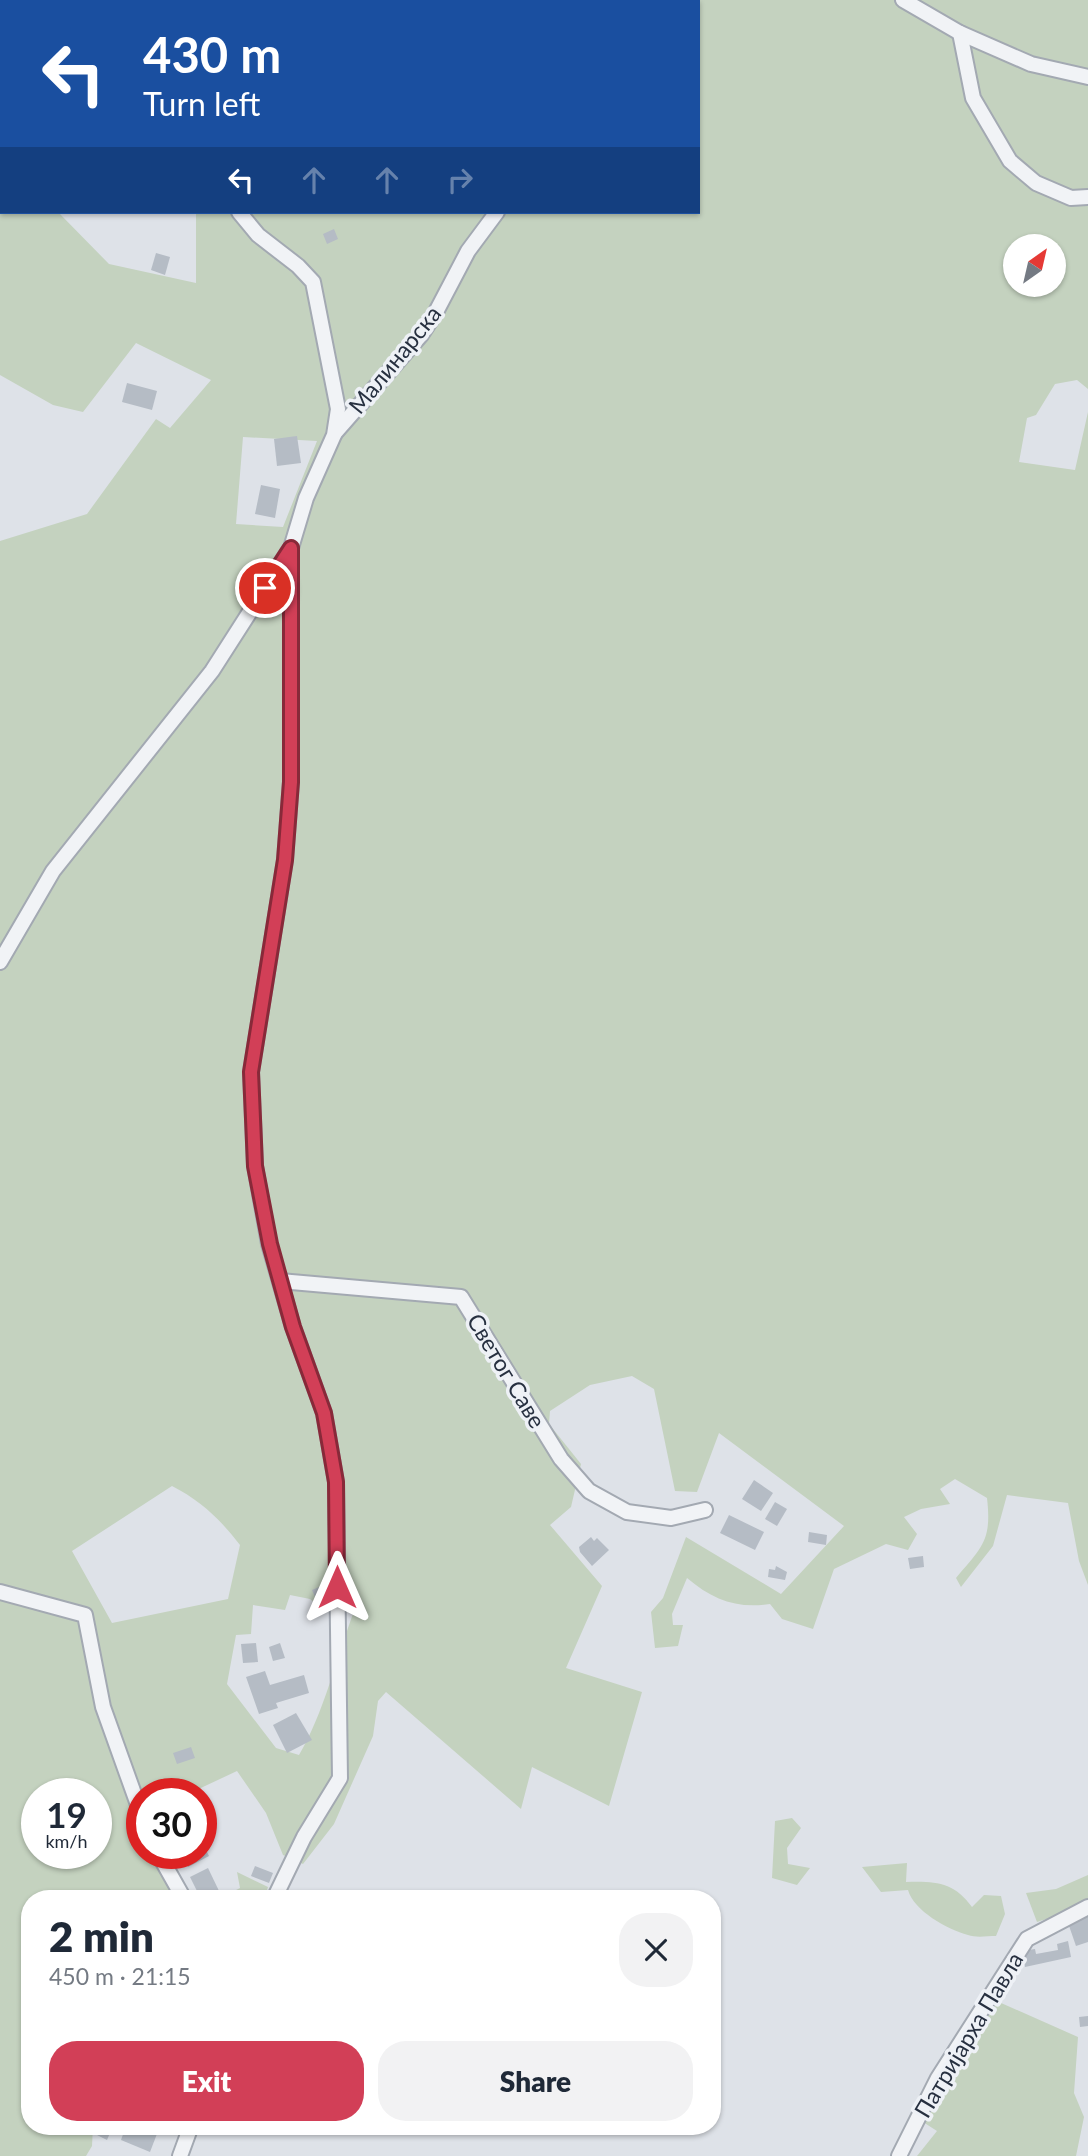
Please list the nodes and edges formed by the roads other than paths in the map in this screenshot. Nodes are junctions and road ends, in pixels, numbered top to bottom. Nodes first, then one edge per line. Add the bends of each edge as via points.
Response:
1 (903, 0) edge
2 (960, 33) junction
3 (1088, 77) edge
4 (1088, 197) edge
5 (241, 214) edge
6 (495, 214) edge
7 (334, 435) junction
8 (291, 548) junction
9 (0, 961) edge
10 (280, 1281) junction
11 (705, 1510) dead end
12 (0, 1592) edge
13 (128, 1778) edge
14 (167, 1869) edge
15 (179, 1890) edge
16 (278, 1890) edge
17 (1088, 1907) edge
18 (188, 2135) edge
19 (180, 2156) edge
20 (899, 2156) edge

1 - 2 street
2 - 3 street via 1031,64
2 - 4 street via 974,98 1010,161 1036,183 1071,198
5 - 7 street via 313,282 338,409
6 - 7 street, Малинарска via 421,335
7 - 8 street via 306,498
8 - 9 street via 212,671 53,871
8 - 10 street via 291,782 285,860 251,1072 255,1166
10 - 11 street, Светог Саве via 461,1297 561,1459 589,1491 627,1511 671,1518
10 - 16 street via 324,1413 336,1482 340,1778
12 - 13 street via 85,1615 103,1707
14 - 15 street
17 - 20 street, Патријарха Павла via 1027,1939 938,2078
18 - 19 street

